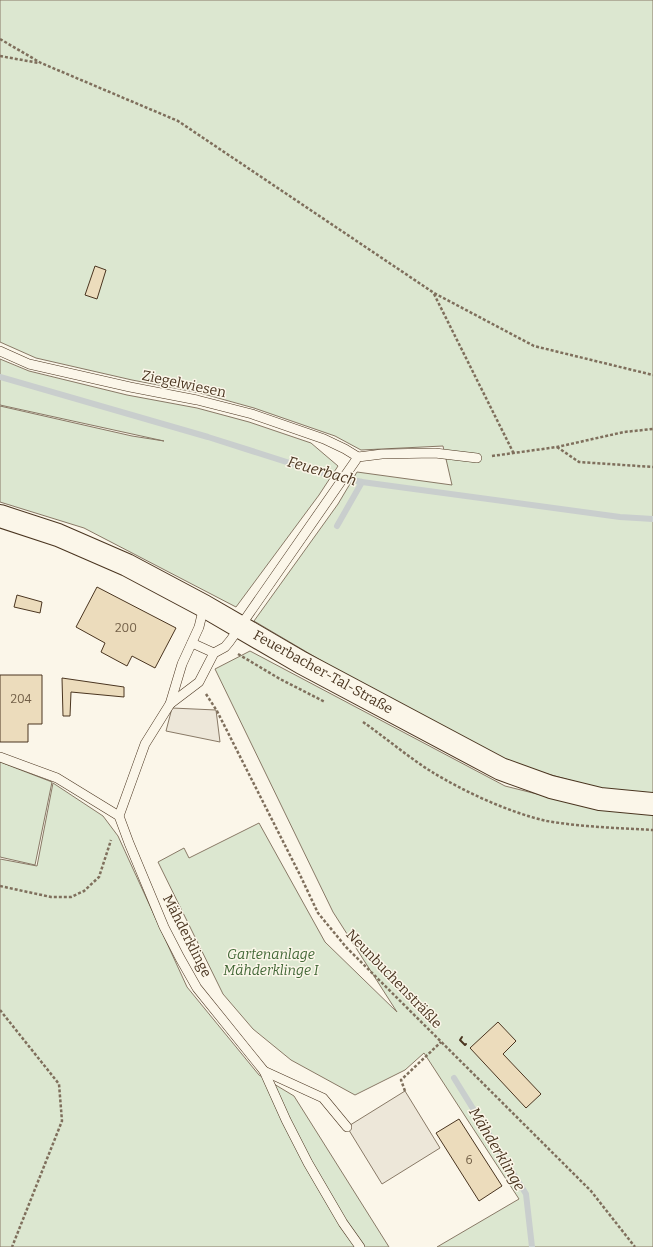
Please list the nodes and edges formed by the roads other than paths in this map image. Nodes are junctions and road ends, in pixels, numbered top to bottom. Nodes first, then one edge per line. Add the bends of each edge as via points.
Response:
1 (0, 351) edge
2 (358, 457) junction
3 (477, 458) road end
4 (0, 516) edge
5 (204, 606) junction
6 (240, 626) junction
7 (192, 643) junction
8 (214, 653) junction
9 (170, 704) junction
10 (0, 757) edge
11 (653, 804) edge
12 (119, 816) junction
13 (264, 1071) junction
14 (346, 1127) dead end
15 (360, 1247) edge

1 - 2 lane, Ziegelwiesen via 29,364 252,414 324,439
2 - 3 lane via 435,453
2 - 6 lane
4 - 5 main road, Feuerbacher-Tal-Straße via 58,535 127,565
5 - 6 main road, Feuerbacher-Tal-Straße
5 - 7 lane
6 - 8 lane via 225,647
6 - 11 main road, Feuerbacher-Tal-Straße via 302,663 501,769 551,787 600,799
7 - 8 lane
7 - 9 lane via 182,664
8 - 9 lane via 199,682
9 - 12 lane via 145,744
10 - 12 lane via 57,778
12 - 13 lane, Mähderklinge via 161,920 197,988
13 - 14 lane via 323,1098
13 - 15 lane, Mähderklinge via 308,1163

